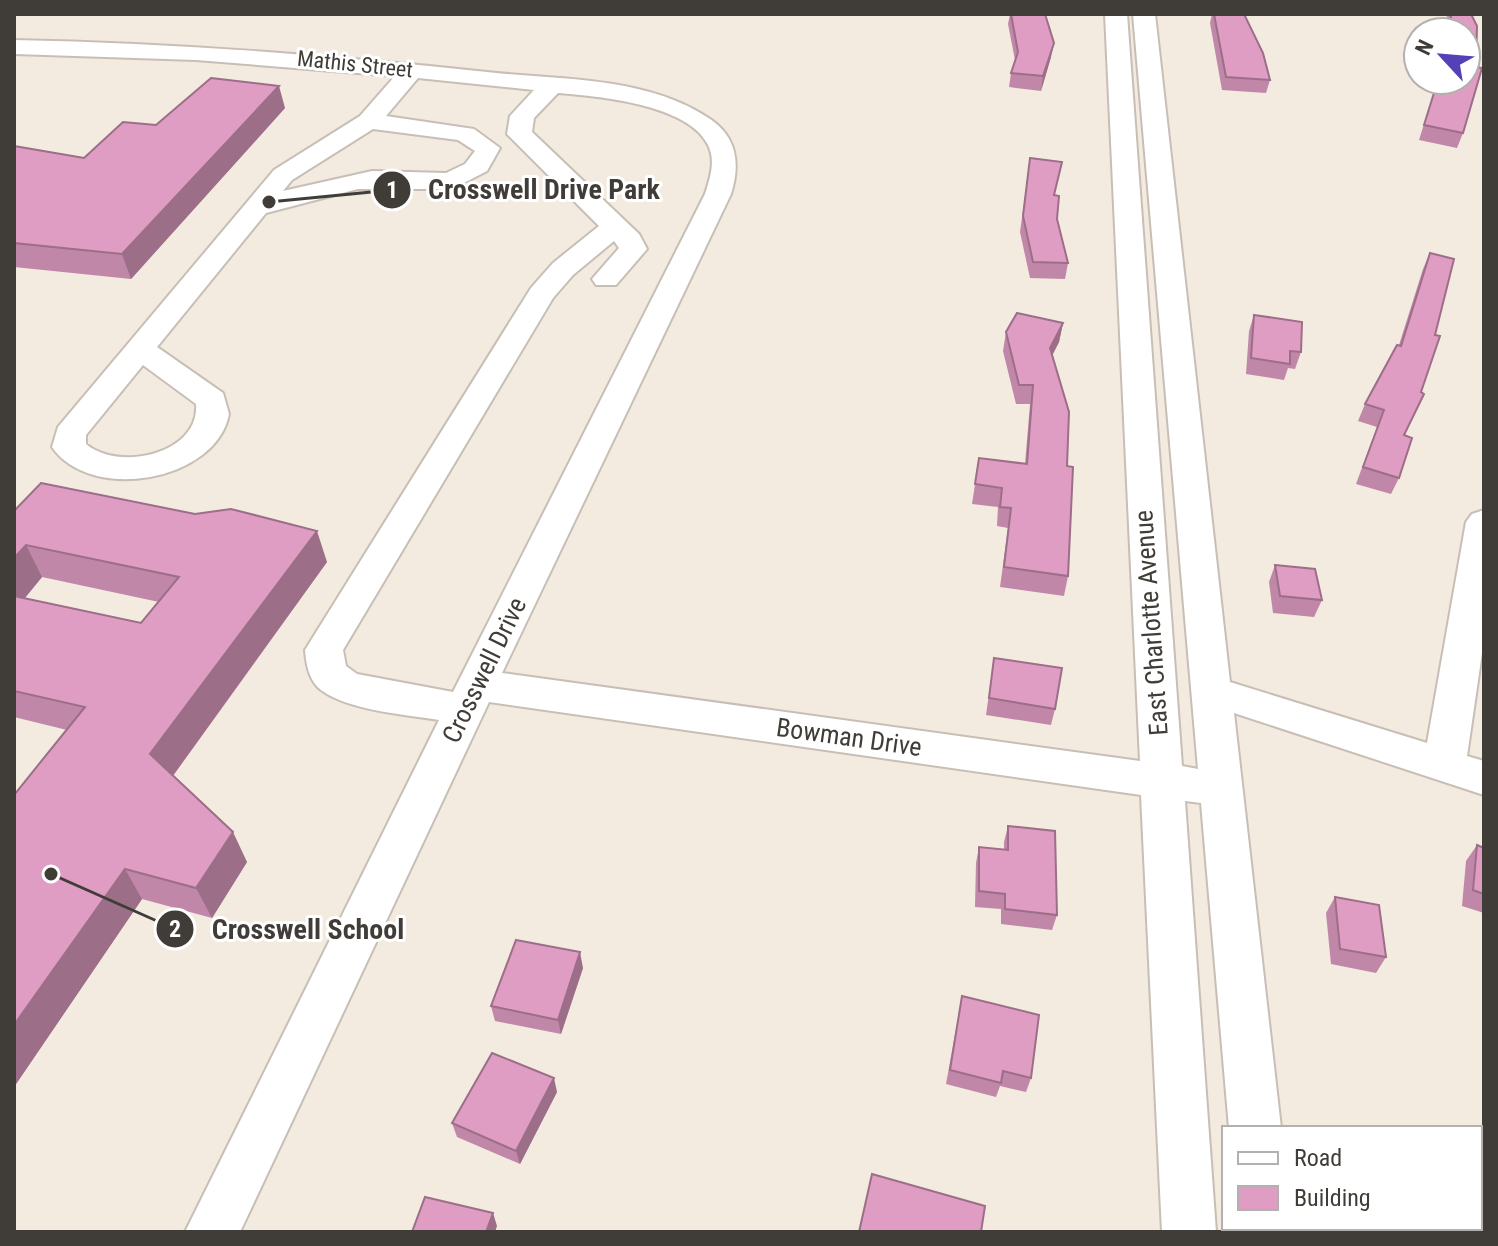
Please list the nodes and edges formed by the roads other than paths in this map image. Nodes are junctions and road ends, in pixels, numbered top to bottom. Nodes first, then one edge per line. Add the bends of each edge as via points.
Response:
1 (1116, 14) edge
2 (1144, 14) edge
3 (14, 47) edge
4 (413, 70) junction
5 (551, 86) junction
6 (691, 118) joint
7 (369, 121) junction
8 (257, 207) junction
9 (615, 226) junction
10 (606, 279) junction
11 (555, 282) junction
12 (674, 286) junction
13 (140, 349) junction
14 (1484, 522) edge
15 (1212, 691) junction
16 (471, 697) junction
17 (1444, 766) junction
18 (1484, 778) edge
19 (1161, 780) junction
20 (1222, 789) junction
21 (1255, 1126) edge
22 (212, 1232) edge
23 (1189, 1232) edge

1 - 19 street, East Charlotte Avenue
2 - 15 street, East Charlotte Avenue
3 - 4 street, Mathis Street via 264,55
4 - 5 street, Mathis Street
4 - 7 street
5 - 6 street, Mathis Street via 628,97
5 - 9 street via 522,116 519,134
6 - 12 street, Crosswell Drive via 722,145 727,170
7 - 8 street via 283,175
7 - 8 street via 465,134 488,148 486,157 458,178 432,183 371,179
8 - 13 street
9 - 10 street via 633,249
9 - 11 street via 563,269
10 - 11 street
10 - 12 street
11 - 16 street, Bowman Drive via 541,294 324,650 325,668 336,681 372,692
12 - 16 street, Crosswell Drive
13 - 13 street via 70,434 69,447 77,456 98,465 139,469 168,461 194,445 213,420 212,400
14 - 17 street
15 - 17 street
15 - 20 street, East Charlotte Avenue
16 - 19 street, Bowman Drive
16 - 22 street, Crosswell Drive
17 - 18 street
19 - 20 street, Bowman Drive
19 - 23 street, East Charlotte Avenue
20 - 21 street, East Charlotte Avenue

